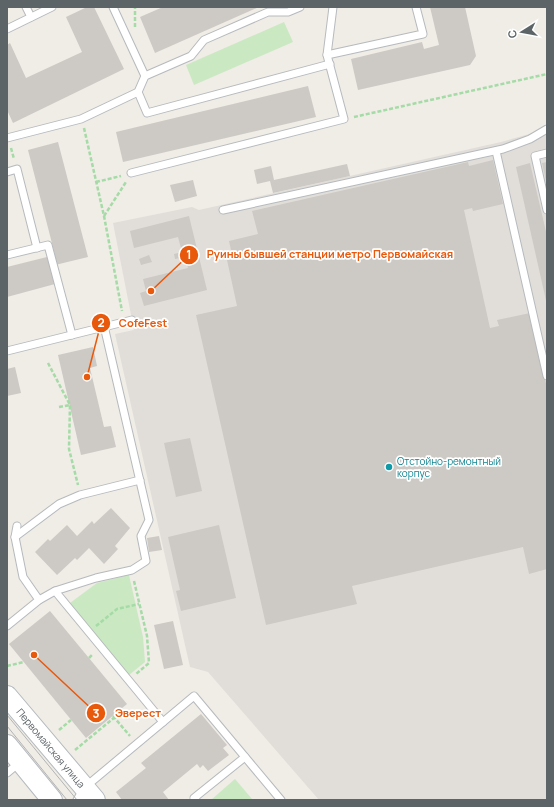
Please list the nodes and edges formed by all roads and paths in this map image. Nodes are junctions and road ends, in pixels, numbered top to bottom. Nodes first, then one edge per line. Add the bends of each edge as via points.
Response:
1 (26, 7) edge
2 (52, 7) edge
3 (113, 7) edge
4 (300, 7) edge
5 (333, 7) edge
6 (416, 7) edge
7 (31, 17) junction
8 (7, 29) edge
9 (327, 55) junction
10 (330, 64) junction
11 (547, 74) edge
12 (145, 76) junction
13 (138, 92) junction
14 (344, 119) junction
15 (82, 120) junction
16 (547, 129) edge
17 (7, 138) edge
18 (496, 150) junction
19 (547, 153) edge
20 (7, 172) edge
21 (131, 173) junction
22 (96, 182) junction
23 (223, 210) dead end
24 (547, 210) edge
25 (104, 216) junction
26 (37, 248) junction
27 (7, 255) edge
28 (132, 320) dead end
29 (124, 322) junction
30 (104, 326) junction
31 (72, 334) junction
32 (7, 351) edge
33 (48, 363) dead end
34 (547, 376) edge
35 (70, 405) junction
36 (59, 407) dead end
37 (140, 480) junction
38 (80, 496) junction
39 (17, 526) dead end
40 (15, 537) junction
41 (132, 570) junction
42 (56, 591) junction
43 (39, 600) junction
44 (139, 604) junction
45 (7, 626) edge
46 (89, 632) junction
47 (24, 662) dead end
48 (7, 666) edge
49 (128, 680) junction
50 (7, 696) edge
51 (72, 720) dead end
52 (163, 722) junction
53 (59, 730) dead end
54 (136, 744) junction
55 (7, 745) edge
56 (75, 750) dead end
57 (244, 757) junction
58 (14, 767) edge
59 (85, 796) edge
60 (52, 800) edge
61 (196, 800) edge
62 (281, 800) edge

1 - 7 lane
2 - 7 lane
3 - 12 lane
4 - 12 lane via 288,12 268,12 204,40 191,56
5 - 9 lane
6 - 9 lane via 422,34
7 - 8 lane
9 - 10 lane
10 - 13 lane via 147,113
10 - 14 lane
11 - 14 path
12 - 13 lane
13 - 15 lane
14 - 21 lane
15 - 17 lane
15 - 22 path
16 - 18 lane via 530,139
18 - 23 lane
18 - 34 lane
19 - 24 lane via 535,156
20 - 26 lane via 17,169
21 - 22 path
21 - 25 path
22 - 25 path
25 - 29 path
26 - 27 lane
26 - 31 lane via 48,245
28 - 29 lane
29 - 30 lane
30 - 31 lane
30 - 37 lane
31 - 32 lane
33 - 35 path
35 - 36 path
35 - 38 path via 69,449
37 - 38 lane
37 - 41 lane via 149,520 141,536 146,561
38 - 40 lane via 59,504
39 - 40 lane
40 - 43 lane via 23,577
41 - 42 lane
41 - 44 path
42 - 43 lane
42 - 46 lane
43 - 45 lane
44 - 46 path via 117,609
44 - 49 path via 147,636 149,663
46 - 49 lane
47 - 48 path
49 - 52 lane
50 - 59 main road, Первомайская улица
51 - 53 path
52 - 54 lane
52 - 57 lane via 194,696
54 - 56 path via 114,716
54 - 59 lane
55 - 58 main road
57 - 61 lane via 194,798
57 - 62 lane
58 - 60 main road

